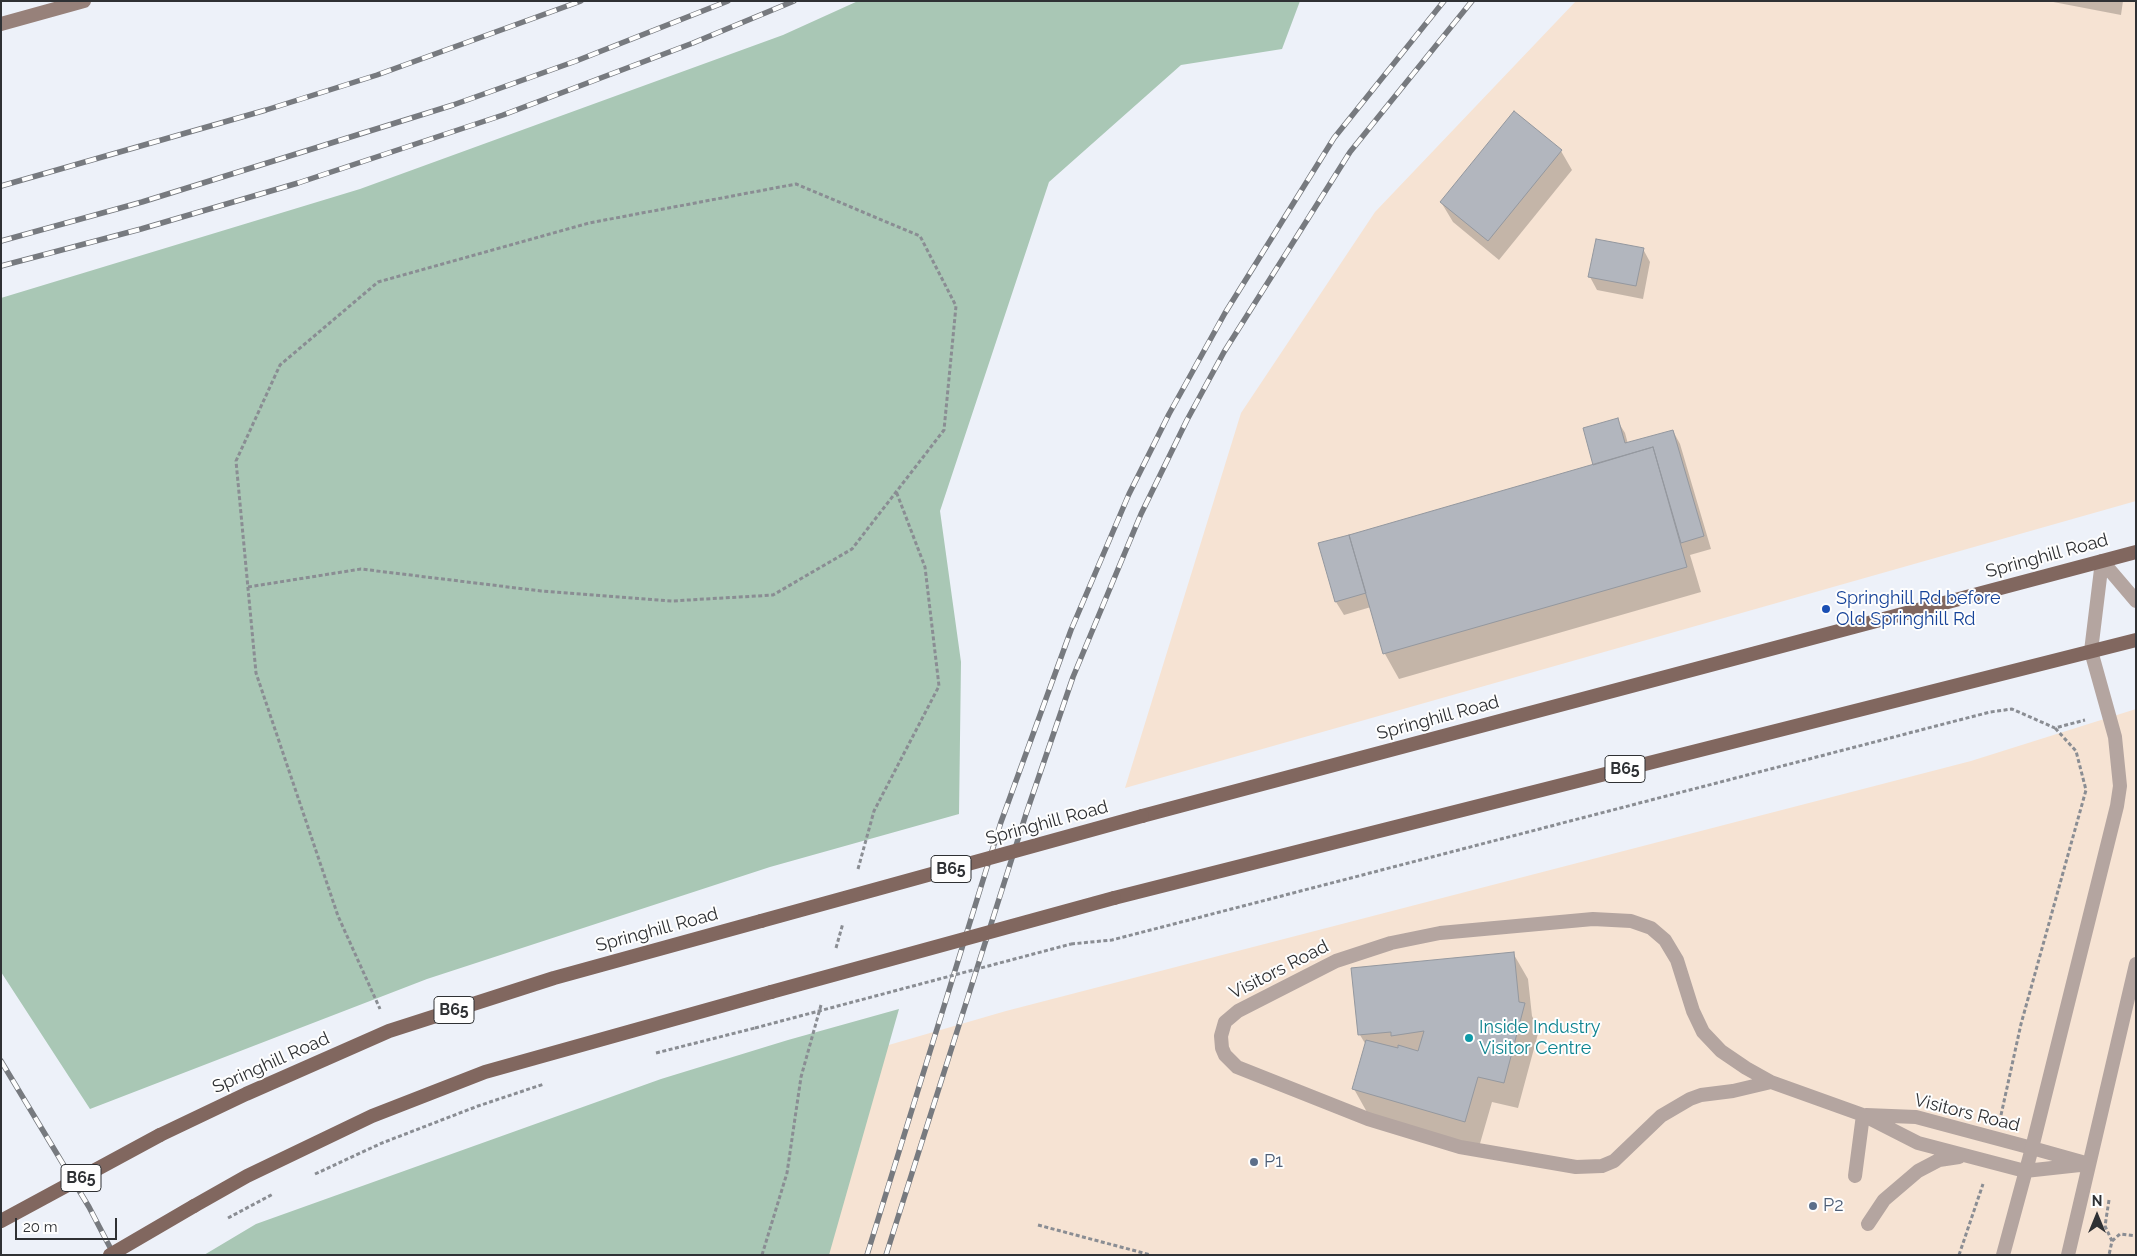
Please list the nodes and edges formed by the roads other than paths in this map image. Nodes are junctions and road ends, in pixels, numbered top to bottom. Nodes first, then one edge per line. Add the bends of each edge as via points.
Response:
1 (84, 1) edge
2 (1, 24) edge
3 (2136, 552) edge
4 (2102, 560) junction
5 (2136, 601) edge
6 (2136, 640) edge
7 (2091, 651) junction
8 (2136, 964) edge
9 (1771, 1082) junction
10 (1863, 1115) junction
11 (2032, 1148) junction
12 (1970, 1157) junction
13 (2089, 1164) junction
14 (2026, 1171) junction
15 (1855, 1176) dead end
16 (1, 1221) edge
17 (1868, 1224) dead end
18 (110, 1255) edge
19 (2003, 1255) edge
20 (2068, 1255) edge

1 - 2 main road
3 - 4 main road, Springhill Road / B65
4 - 5 street
4 - 7 street
4 - 16 main road, Springhill Road / B65, bridge via 1142,816 554,978 389,1030 160,1135
6 - 7 main road, B65
7 - 11 street via 2118,758 2120,786
7 - 18 main road, B65, bridge via 1114,898 485,1072 372,1116 246,1176
8 - 13 street
9 - 9 street, Visitors Road via 1727,1055 1703,1032 1677,960 1665,940 1640,924 1615,919 1440,934 1359,952 1238,1010 1225,1022 1221,1036 1225,1054 1237,1066 1368,1119 1460,1147 1576,1167 1602,1166 1614,1161 1661,1116 1690,1099
9 - 10 street, Visitors Road
10 - 11 street, Visitors Road via 1916,1117
10 - 12 street, Visitors Road via 1918,1143
10 - 15 street
11 - 13 street, Visitors Road
11 - 14 street
12 - 14 street, Visitors Road
12 - 17 street via 1939,1160 1918,1171 1884,1200
13 - 14 street
13 - 20 street
14 - 19 street

